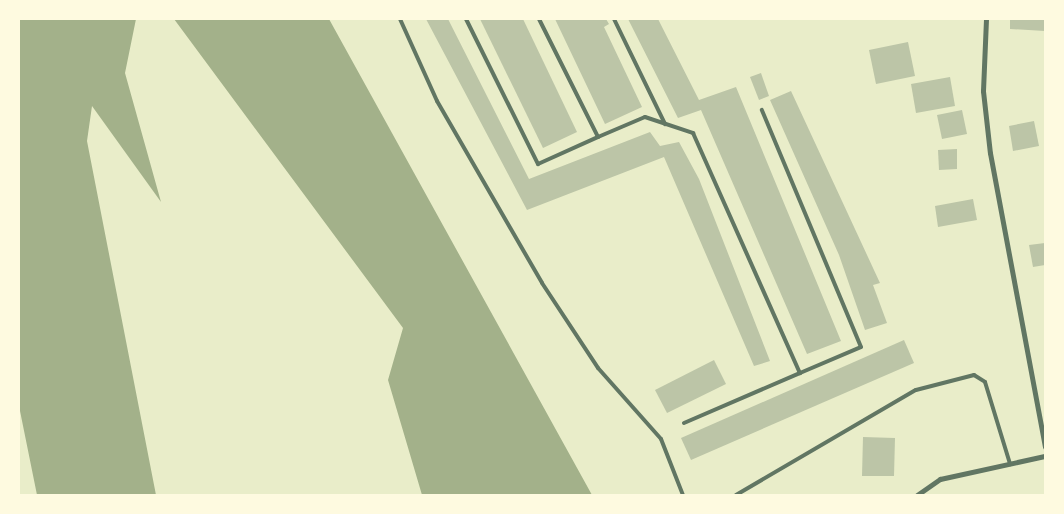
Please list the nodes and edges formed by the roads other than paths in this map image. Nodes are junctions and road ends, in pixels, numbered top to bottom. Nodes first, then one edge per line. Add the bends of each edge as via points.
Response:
1 (400, 19) edge
2 (466, 19) edge
3 (539, 19) edge
4 (614, 19) edge
5 (986, 19) edge
6 (762, 110) dead end
7 (665, 124) junction
8 (598, 137) junction
9 (800, 373) junction
10 (684, 423) dead end
11 (1045, 447) edge
12 (1045, 456) edge
13 (1010, 464) junction
14 (683, 495) edge
15 (736, 495) edge
16 (917, 495) edge

1 - 14 lane via 437,101 542,283 598,368 661,439
2 - 8 lane via 538,164
3 - 8 lane
4 - 7 lane
5 - 11 street via 983,91 990,153
6 - 9 lane via 861,347
7 - 8 lane via 645,117
7 - 9 lane via 693,133
9 - 10 lane
12 - 13 street
13 - 15 lane via 985,382 974,375 916,390
13 - 16 street via 940,479

